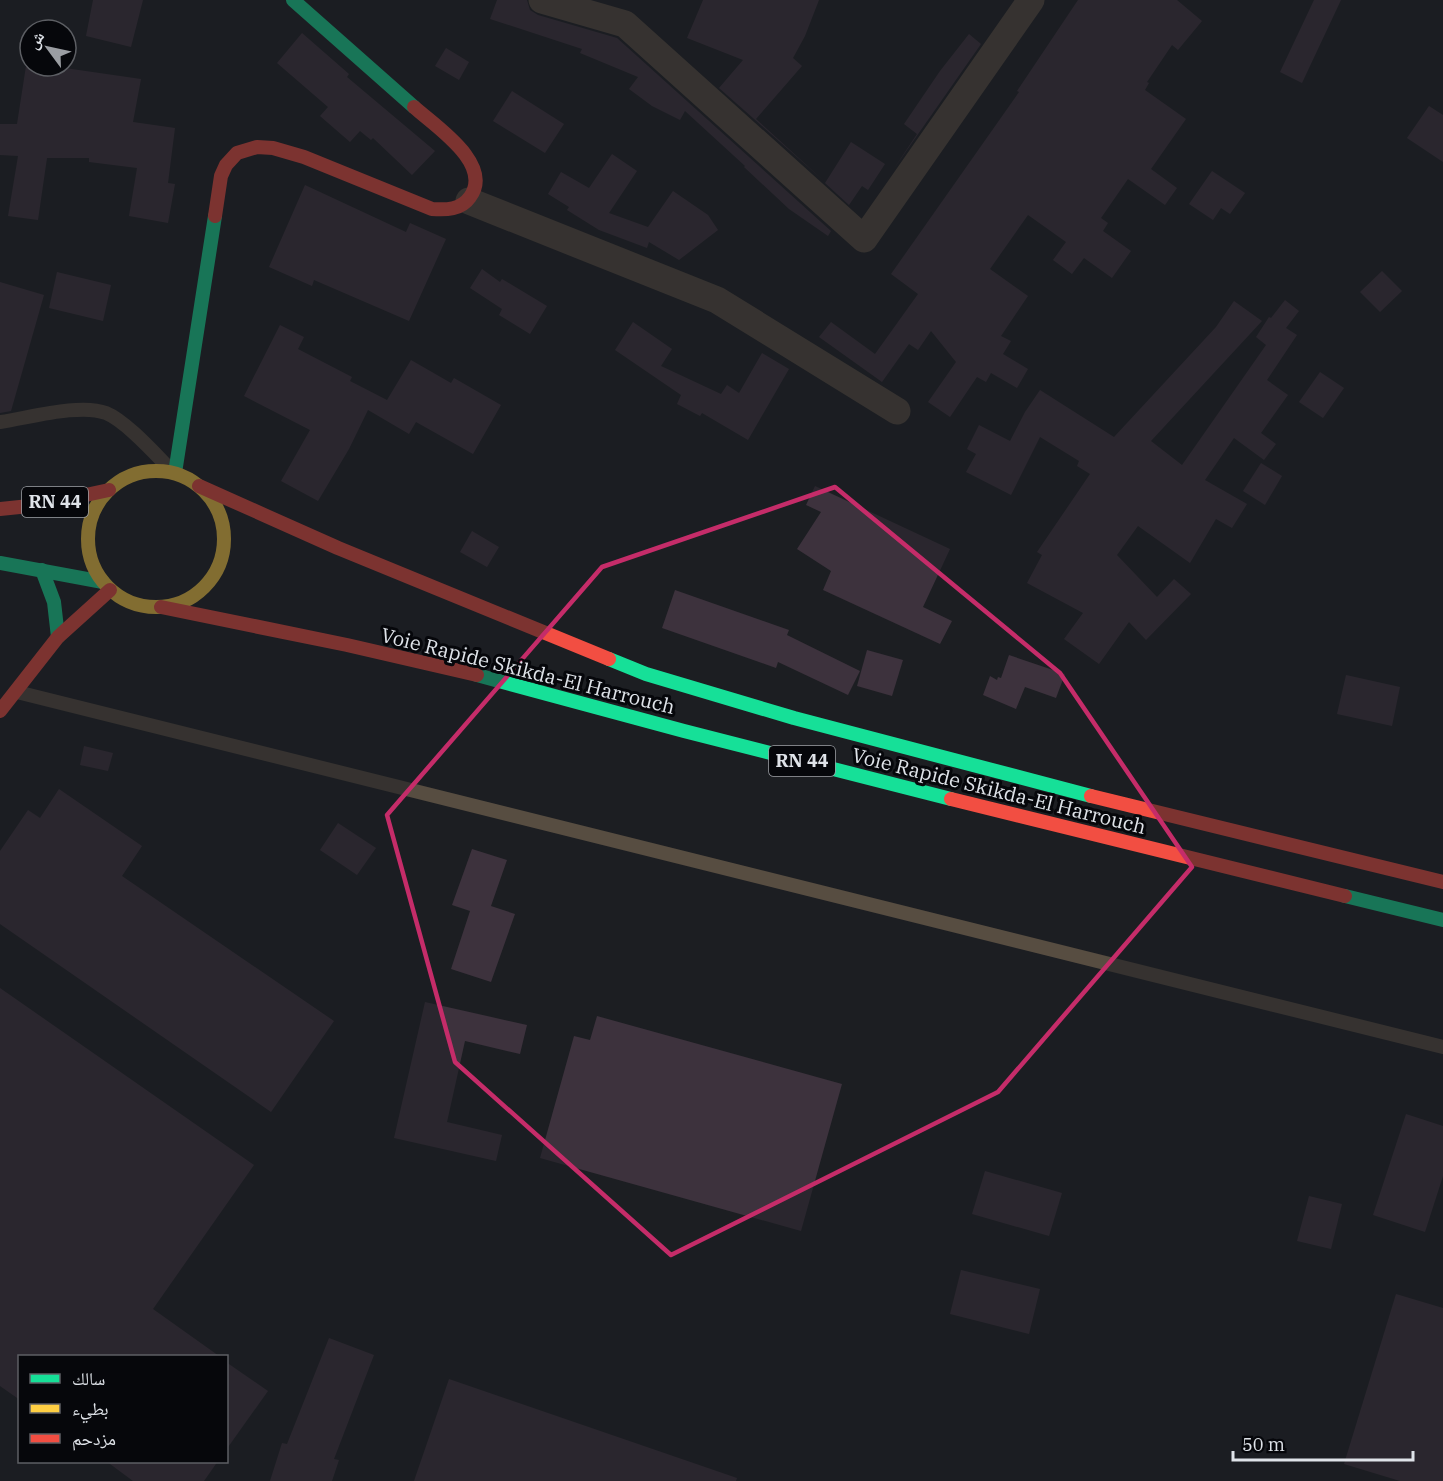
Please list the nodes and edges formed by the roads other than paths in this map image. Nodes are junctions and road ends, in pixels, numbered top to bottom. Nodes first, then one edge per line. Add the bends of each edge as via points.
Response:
1 (293, 0) edge
2 (542, 0) edge
3 (1031, 0) edge
4 (469, 201) junction
5 (897, 411) dead end
6 (0, 422) edge
7 (175, 473) junction
8 (199, 486) junction
9 (109, 490) junction
10 (0, 510) edge
11 (0, 563) edge
12 (42, 570) junction
13 (107, 586) junction
14 (161, 607) junction
15 (58, 637) junction
16 (0, 688) edge
17 (14, 691) junction
18 (0, 711) edge
19 (1443, 882) edge
20 (1443, 920) edge
21 (1443, 1047) edge

1 - 4 main road via 467,154 476,172
2 - 3 street via 625,24 864,239
4 - 5 street via 717,300
4 - 7 main road via 448,210 432,209 298,155 260,146 235,154 221,176
6 - 7 lane via 86,408 108,413
7 - 8 main road, Voie Rapide Skikda-El Harrouch
7 - 9 main road, Voie Rapide Skikda-El Harrouch via 152,471 129,477
8 - 14 main road, Voie Rapide Skikda-El Harrouch via 217,507 224,532 221,560 208,583 187,600
8 - 19 main road, Voie Rapide Skikda-El Harrouch / RN 44 via 338,548 646,674 960,762
9 - 10 main road, Voie Rapide Skikda-El Harrouch / RN 44
9 - 13 main road, Voie Rapide Skikda-El Harrouch via 95,510 88,535 91,560
11 - 12 main road, Voie Rapide Skikda-El Harrouch
12 - 13 main road, Voie Rapide Skikda-El Harrouch
12 - 15 main road via 56,602
13 - 14 main road, Voie Rapide Skikda-El Harrouch via 125,600
13 - 15 main road
14 - 20 main road, Voie Rapide Skikda-El Harrouch / RN 44 via 509,682 1089,835
15 - 17 main road
16 - 17 lane
17 - 18 main road
17 - 21 lane

